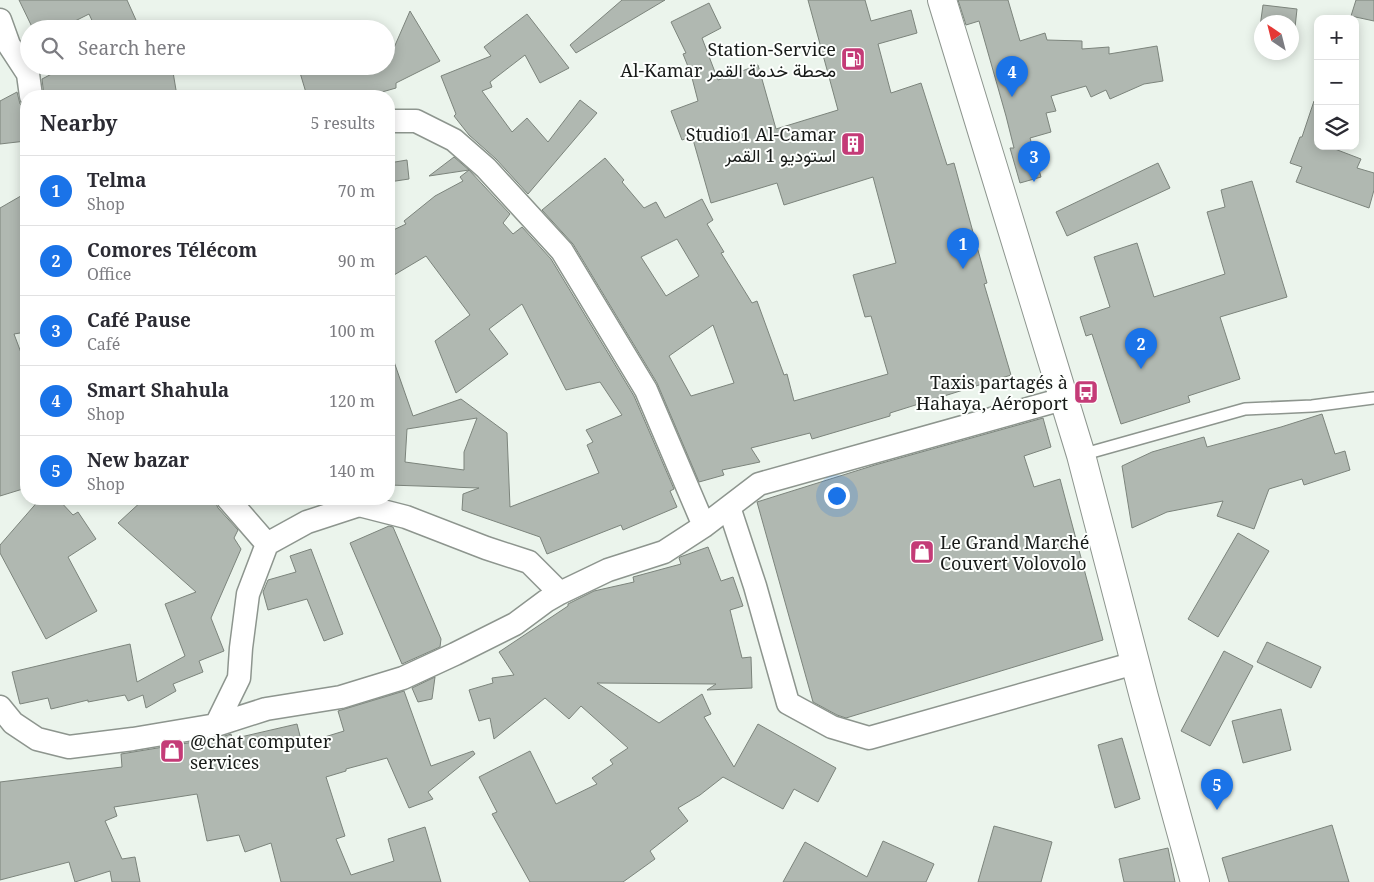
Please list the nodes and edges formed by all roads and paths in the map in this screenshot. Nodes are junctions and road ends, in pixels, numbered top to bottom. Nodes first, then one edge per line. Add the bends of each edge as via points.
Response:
1 (942, 0) edge
2 (0, 20) edge
3 (20, 62) edge
4 (28, 75) edge
5 (30, 90) edge
6 (395, 121) edge
7 (1374, 398) edge
8 (1063, 399) junction
9 (1081, 455) junction
10 (233, 505) edge
11 (729, 507) junction
12 (704, 526) junction
13 (267, 544) junction
14 (560, 593) junction
15 (1135, 663) junction
16 (0, 707) edge
17 (216, 725) junction
18 (1194, 882) edge

1 - 8 street
2 - 3 street via 9,45
4 - 5 street
6 - 12 street via 416,120 454,140 486,168 562,251 646,390
7 - 9 lane via 1312,406 1245,409
8 - 9 street
8 - 11 street via 759,484
9 - 15 street
10 - 13 street
11 - 12 street
11 - 15 street via 788,703 832,727 870,738
12 - 14 street via 664,552 608,570
13 - 14 street via 307,522 359,506 406,517 529,562
13 - 17 street via 248,594 239,678
14 - 17 street via 515,624 403,678 341,697 266,709
15 - 18 street
16 - 17 street via 13,723 37,739 68,747

